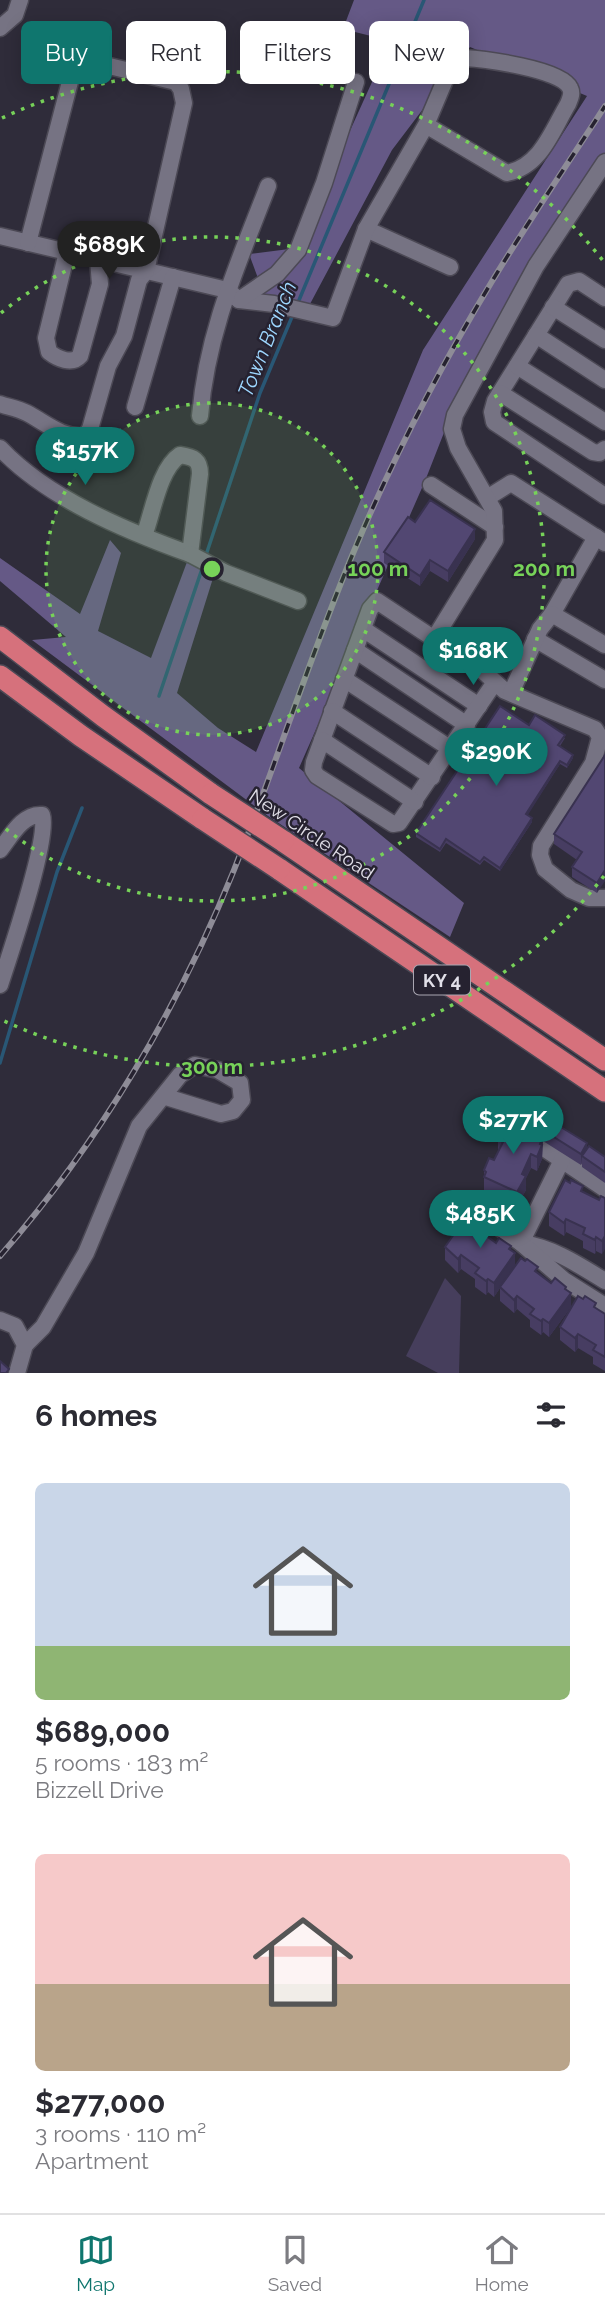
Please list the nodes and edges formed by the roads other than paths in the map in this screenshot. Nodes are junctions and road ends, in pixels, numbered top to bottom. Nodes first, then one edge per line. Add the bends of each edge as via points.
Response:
1 (20, 0) edge
2 (0, 28) edge
3 (356, 82) dead end
4 (426, 125) junction
5 (605, 162) edge
6 (268, 187) dead end
7 (366, 229) junction
8 (0, 236) edge
9 (28, 243) junction
10 (67, 252) junction
11 (98, 260) junction
12 (450, 267) dead end
13 (146, 271) junction
14 (173, 277) junction
15 (233, 295) junction
16 (605, 298) edge
17 (553, 307) junction
18 (536, 335) junction
19 (605, 340) edge
20 (517, 366) junction
21 (605, 380) edge
22 (500, 393) junction
23 (0, 404) edge
24 (135, 407) dead end
25 (200, 416) dead end
26 (605, 422) edge
27 (0, 448) edge
28 (605, 449) edge
29 (431, 485) dead end
30 (605, 496) edge
31 (487, 498) junction
32 (495, 527) junction
33 (151, 539) junction
34 (601, 540) edge
35 (194, 556) junction
36 (298, 601) dead end
37 (552, 614) junction
38 (363, 629) junction
39 (0, 638) edge
40 (434, 639) junction
41 (535, 639) junction
42 (605, 645) edge
43 (355, 650) junction
44 (344, 679) junction
45 (3, 680) edge
46 (605, 680) edge
47 (495, 682) junction
48 (511, 693) junction
49 (480, 706) junction
50 (332, 711) junction
51 (467, 725) junction
52 (322, 740) junction
53 (451, 750) junction
54 (432, 777) junction
55 (415, 802) junction
56 (0, 850) edge
57 (605, 898) edge
58 (0, 985) edge
59 (605, 1060) edge
60 (605, 1091) edge
61 (163, 1096) junction
62 (509, 1125) edge
63 (562, 1160) junction
64 (605, 1189) edge
65 (477, 1212) dead end
66 (521, 1243) junction
67 (605, 1281) edge
68 (605, 1306) edge
69 (0, 1320) edge
70 (25, 1345) junction
71 (18, 1373) edge

1 - 2 street via 15,15
3 - 15 street via 298,250 277,274
4 - 4 street via 507,173 519,170 537,158 568,104 570,88 565,80 551,75 484,58 464,58 449,73
4 - 7 street
5 - 31 street via 536,266 455,415 452,429 458,448
6 - 15 street
7 - 12 street
7 - 15 street via 333,318
8 - 9 street
9 - 10 street
9 - 13 street via 75,66 84,60 111,66 176,82 183,95
10 - 11 street
10 - 11 street via 46,338 50,352 68,361 77,360 84,343 100,284
11 - 13 street
13 - 14 street
13 - 23 street via 85,436 62,433 26,412
14 - 15 street
14 - 24 street
15 - 25 street via 203,380
16 - 17 street via 574,281
17 - 18 street
17 - 19 street
18 - 20 street
18 - 21 street
20 - 22 street
20 - 26 street
22 - 28 street via 593,452
22 - 30 street via 492,412 494,422
27 - 33 street via 46,488
29 - 32 street
31 - 32 street via 494,510
31 - 34 street via 511,483
32 - 40 street via 495,540
33 - 35 street
33 - 35 street via 164,474 180,454 193,457 200,465
34 - 37 street
35 - 36 street
37 - 41 street
37 - 42 street
38 - 40 street via 377,601
38 - 43 street
38 - 49 street
39 - 59 highway, New Circle Road / KY 4, bridge via 211,794
40 - 47 street
41 - 46 street
41 - 48 street
43 - 44 street
43 - 51 street
44 - 50 street
44 - 53 street
45 - 60 highway, KY 4, bridge
47 - 48 street
47 - 49 street
48 - 57 street via 596,729 600,737 593,763 541,846 540,855 545,869 571,890 589,898
49 - 51 street
50 - 52 street
50 - 54 street
51 - 53 street
52 - 55 street
52 - 55 street via 314,762 317,776 393,824 400,823
53 - 54 street
54 - 55 street
56 - 58 street via 23,821 42,815 40,846
61 - 61 street via 180,1074 195,1065 218,1069 240,1083 242,1100 233,1111 221,1114
61 - 70 street via 139,1126 86,1253 43,1327
62 - 63 street
63 - 64 street
63 - 66 street
65 - 66 street
66 - 67 street via 537,1245
66 - 68 street via 564,1280
69 - 70 street via 15,1326
70 - 71 street

